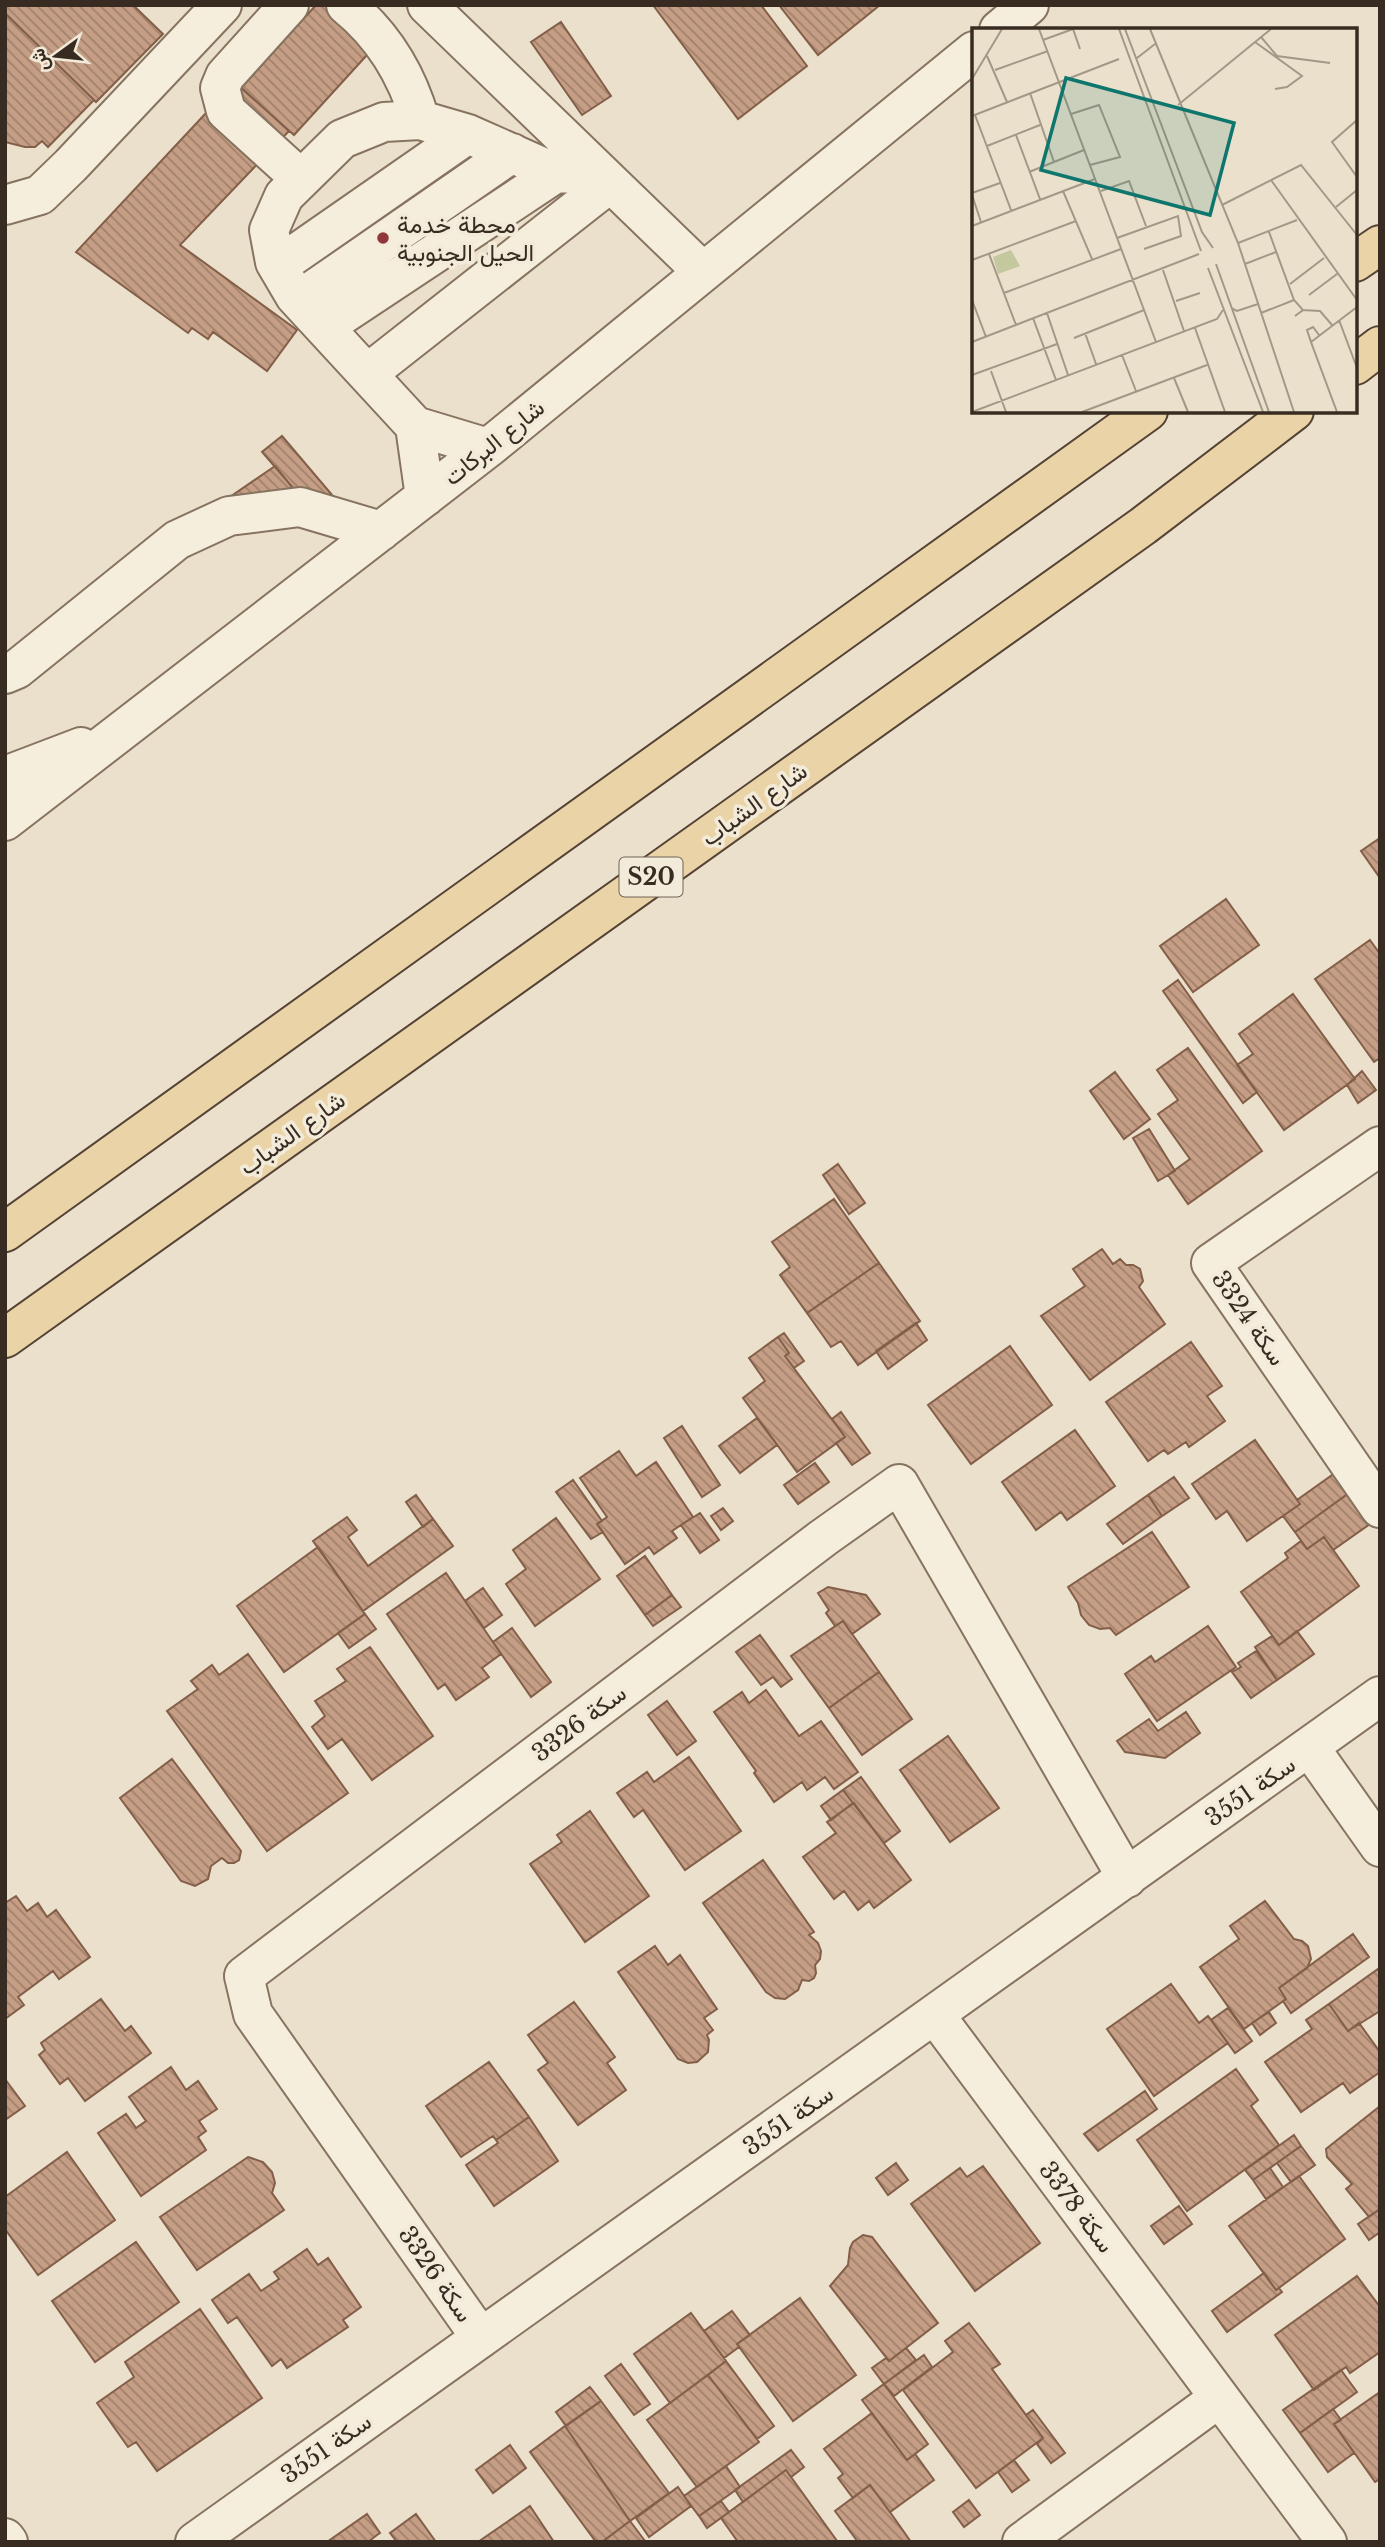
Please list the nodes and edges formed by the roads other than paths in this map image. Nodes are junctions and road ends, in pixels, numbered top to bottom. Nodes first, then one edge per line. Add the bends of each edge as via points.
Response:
1 (222, 5) edge
2 (289, 5) edge
3 (346, 5) edge
4 (428, 5) edge
5 (1029, 5) edge
6 (1001, 28) edge
7 (972, 53) edge
8 (420, 120) junction
9 (468, 134) junction
10 (512, 153) junction
11 (556, 173) junction
12 (603, 176) junction
13 (302, 179) junction
14 (5, 205) edge
15 (1380, 245) edge
16 (1357, 261) edge
17 (278, 266) junction
18 (703, 272) junction
19 (311, 313) junction
20 (1380, 346) edge
21 (1357, 363) edge
22 (367, 374) junction
23 (1145, 413) edge
24 (1291, 413) edge
25 (415, 426) junction
26 (488, 448) junction
27 (425, 497) junction
28 (381, 531) junction
29 (5, 674) edge
30 (125, 729) junction
31 (5, 776) edge
32 (5, 821) edge
33 (1380, 1146) edge
34 (5, 1232) edge
35 (5, 1338) edge
36 (1380, 1508) edge
37 (1380, 1696) edge
38 (1310, 1748) junction
39 (1380, 1847) edge
40 (1127, 1878) junction
41 (935, 2015) junction
42 (481, 2338) junction
43 (1219, 2398) junction
44 (195, 2542) edge
45 (1022, 2542) edge
46 (1327, 2542) edge

1 - 14 street via 40,195
2 - 13 street via 225,75 219,88 226,111
3 - 8 street via 394,58
4 - 12 street
5 - 6 street
7 - 18 street, شارع البركات
8 - 9 street
8 - 13 street via 384,122 342,139
9 - 10 street
9 - 17 street
10 - 11 street
10 - 19 street
11 - 12 street
11 - 19 street
12 - 18 street
12 - 22 street
13 - 17 street via 284,196 269,230
15 - 16 main road
17 - 19 street
18 - 26 street, شارع البركات
19 - 22 street
20 - 21 main road
22 - 25 street
23 - 34 main road
24 - 35 main road, شارع الشباب / S20 via 1132,534
25 - 26 street
25 - 27 street
26 - 27 street, شارع البركات
27 - 28 street, شارع البركات
28 - 29 street via 300,507 229,516 177,540
28 - 30 street, شارع البركات
30 - 31 street
30 - 32 street, شارع البركات
33 - 36 street, سكة 3324 via 1211,1263
37 - 38 street, سكة 3551
38 - 39 street
38 - 40 street, سكة 3551
40 - 41 street, سكة 3551
40 - 42 street, سكة 3326 via 899,1484 244,1976 253,2014
41 - 42 street, سكة 3551
41 - 43 street, سكة 3378
42 - 44 street, سكة 3551
43 - 45 street
43 - 46 street, سكة 3378

